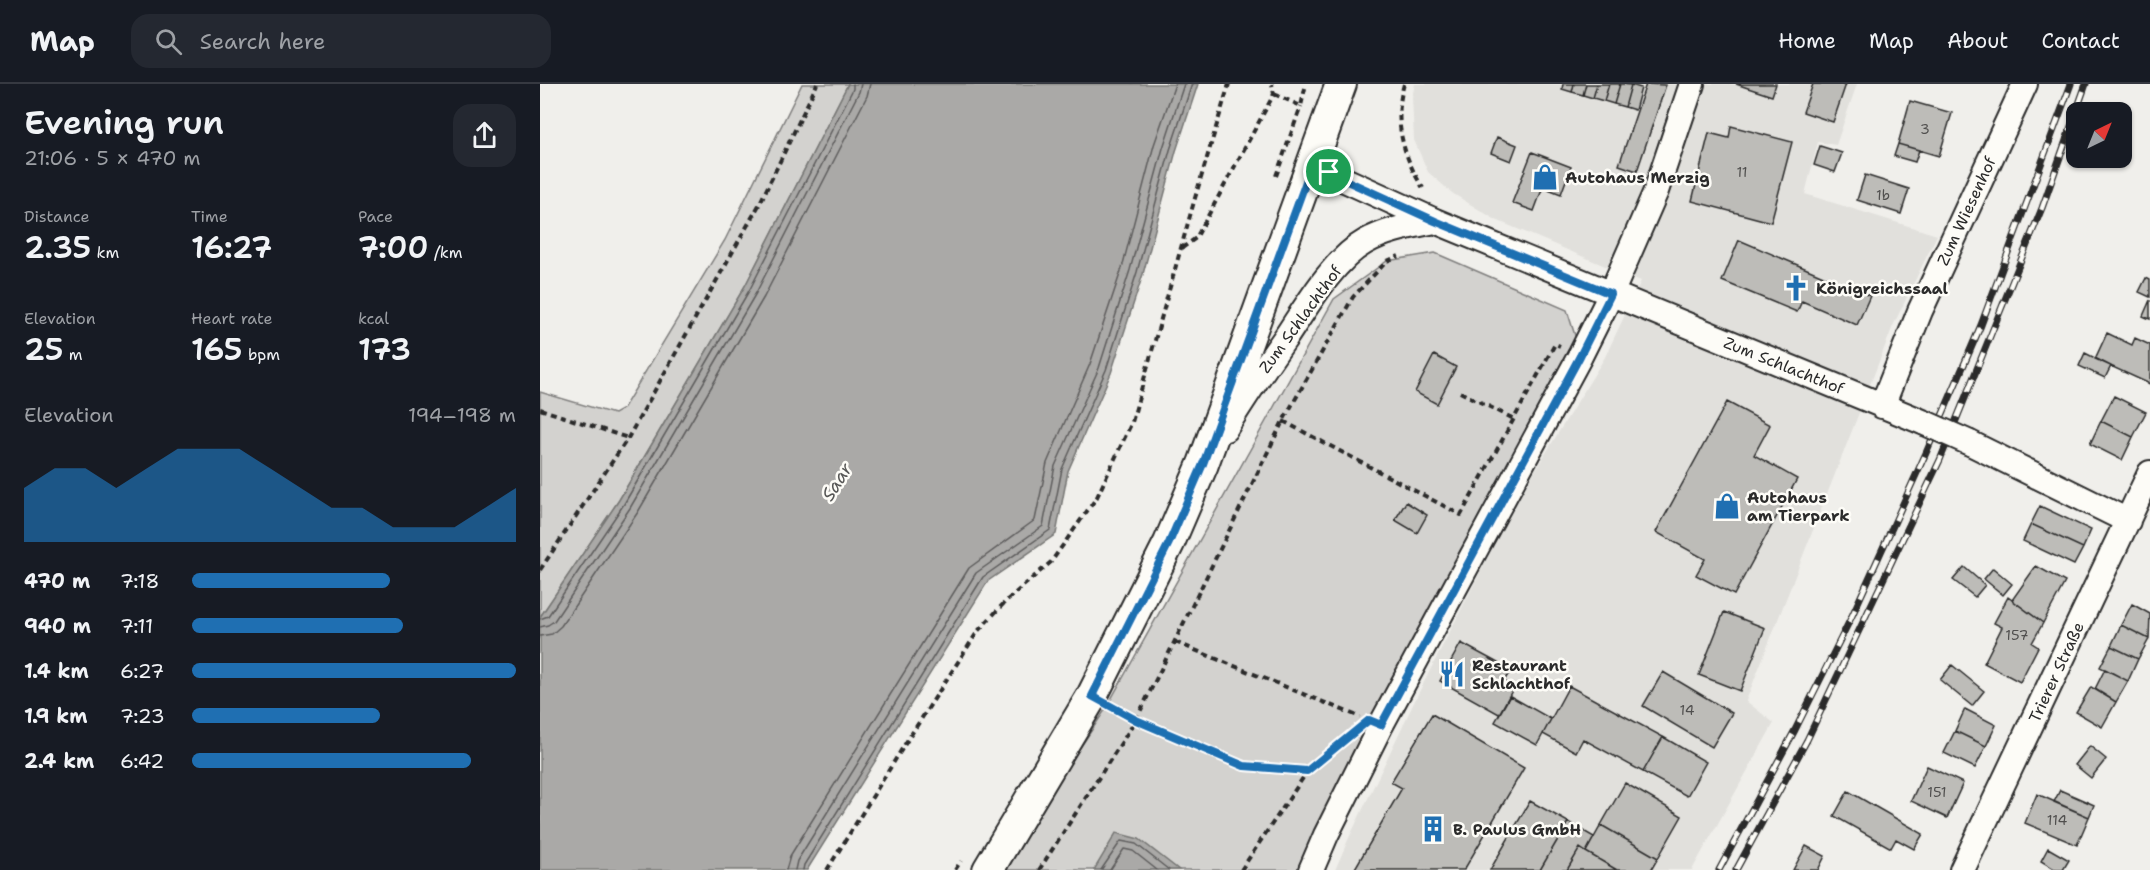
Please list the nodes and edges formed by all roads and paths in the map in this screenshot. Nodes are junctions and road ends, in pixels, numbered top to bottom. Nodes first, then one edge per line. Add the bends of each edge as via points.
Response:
1 (817, 84) edge
2 (1229, 84) edge
3 (1272, 84) edge
4 (1306, 84) edge
5 (1341, 84) edge
6 (1404, 84) edge
7 (1692, 84) edge
8 (2025, 84) edge
9 (1274, 94) junction
10 (1301, 106) junction
11 (1312, 165) junction
12 (1273, 186) dead end
13 (1435, 221) junction
14 (1180, 249) junction
15 (1408, 253) dead end
16 (1611, 294) junction
17 (1580, 356) junction
18 (1460, 392) dead end
19 (1882, 405) junction
20 (540, 409) edge
21 (1514, 419) junction
22 (1283, 421) junction
23 (628, 438) junction
24 (1203, 464) junction
25 (2150, 473) edge
26 (2137, 515) edge
27 (540, 570) edge
28 (1175, 642) junction
29 (1092, 696) junction
30 (1136, 720) junction
31 (1381, 725) junction
32 (1345, 742) dead end
33 (1307, 771) junction
34 (977, 862) edge
35 (827, 870) edge
36 (955, 870) edge
37 (1039, 870) edge
38 (1241, 870) edge
39 (1311, 870) edge
40 (1962, 870) edge

1 - 23 path via 759,204
2 - 14 path
3 - 9 path
4 - 10 path
5 - 11 main road
6 - 13 path via 1400,126 1407,160 1431,200
7 - 16 street via 1656,191
8 - 19 street, Zum Wiesenhof via 1920,311
9 - 10 path
9 - 14 path via 1196,238
10 - 12 path
11 - 13 street, Zum Schlachthof
11 - 24 main road
13 - 16 street, Zum Schlachthof
13 - 24 street, Zum Schlachthof via 1370,239 1344,259 1260,372
14 - 35 path via 1132,422 1097,497 1052,562 978,631
15 - 22 path via 1388,261 1353,297
16 - 17 street
16 - 19 street, Zum Schlachthof
17 - 21 path via 1555,344
17 - 31 street
18 - 21 path
19 - 26 street, Zum Schlachthof, bridge
20 - 23 path
21 - 22 path via 1461,515
22 - 28 path
23 - 27 path
24 - 29 main road via 1169,543
25 - 26 street, Trierer Straße
26 - 40 street, Trierer Straße
28 - 30 path
28 - 31 path
29 - 30 path
29 - 34 main road
30 - 33 path via 1244,766
30 - 37 path
31 - 39 street
32 - 33 path
33 - 38 path
34 - 36 path

